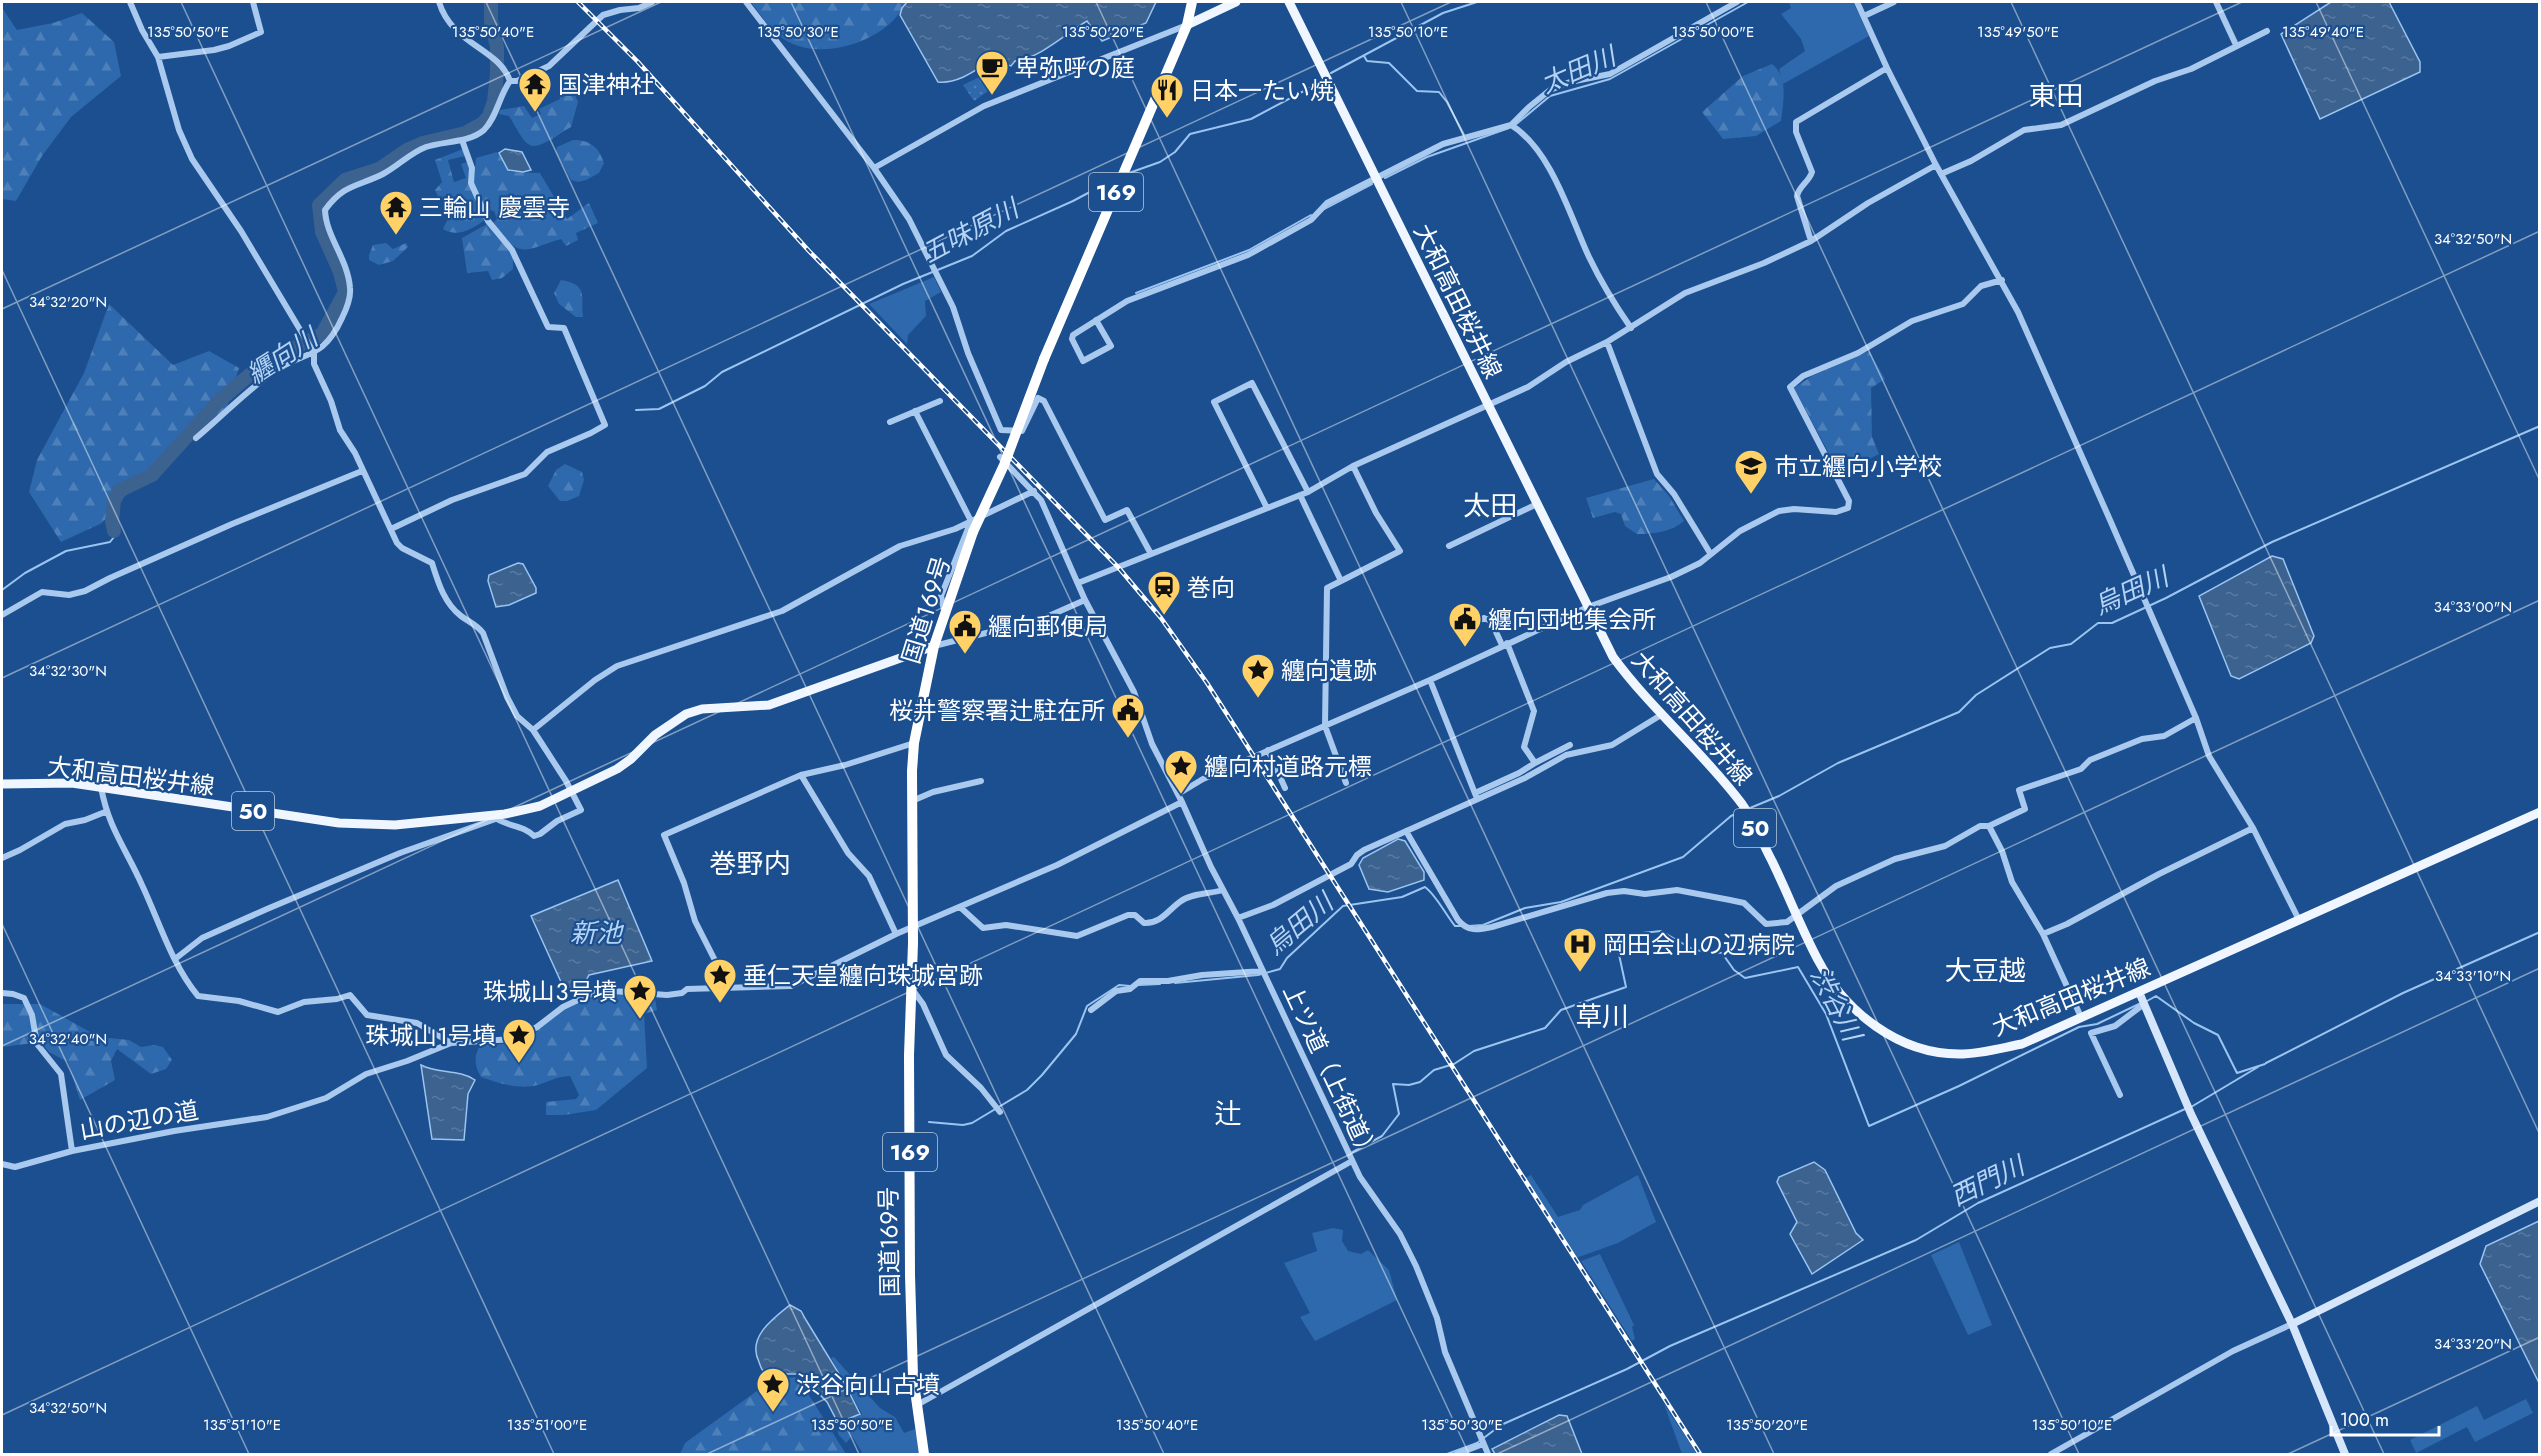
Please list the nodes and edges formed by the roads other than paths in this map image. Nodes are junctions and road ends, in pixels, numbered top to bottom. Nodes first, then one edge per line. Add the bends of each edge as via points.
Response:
1 (129, 2) edge
2 (253, 2) edge
3 (439, 2) edge
4 (652, 2) edge
5 (746, 2) edge
6 (1192, 2) edge
7 (1236, 2) edge
8 (1289, 2) edge
9 (1737, 2) edge
10 (1857, 2) edge
11 (1894, 2) edge
12 (2216, 2) edge
13 (1864, 16) junction
14 (1187, 25) junction
15 (2267, 31) dead end
16 (1166, 35) junction
17 (2236, 45) junction
18 (1175, 55) junction
19 (158, 57) junction
20 (1887, 68) junction
21 (510, 81) junction
22 (1511, 125) junction
23 (462, 140) junction
24 (1936, 165) junction
25 (874, 168) junction
26 (1941, 174) junction
27 (1376, 178) junction
28 (1811, 241) junction
29 (2002, 280) junction
30 (1096, 320) junction
31 (1631, 328) junction
32 (1607, 342) junction
33 (313, 350) junction
34 (940, 401) dead end
35 (1488, 406) junction
36 (915, 411) junction
37 (890, 422) dead end
38 (196, 438) dead end
39 (1000, 457) dead end
40 (1353, 466) junction
41 (362, 471) junction
42 (1034, 491) junction
43 (1308, 492) junction
44 (1300, 495) junction
45 (1537, 504) junction
46 (1267, 508) junction
47 (971, 521) junction
48 (391, 529) junction
49 (1449, 546) dead end
50 (1710, 553) junction
51 (1151, 554) junction
52 (1341, 581) junction
53 (1078, 583) junction
54 (1085, 600) junction
55 (1588, 607) junction
56 (945, 612) junction
57 (2, 615) edge
58 (1456, 631) dead end
59 (1505, 644) junction
60 (934, 646) junction
61 (1430, 680) junction
62 (1661, 715) junction
63 (2196, 718) junction
64 (1325, 726) junction
65 (533, 730) junction
66 (914, 743) junction
67 (1570, 745) dead end
68 (1268, 750) junction
69 (1535, 763) junction
70 (801, 775) junction
71 (981, 781) dead end
72 (1346, 783) dead end
73 (2, 784) edge
74 (101, 787) junction
75 (1285, 788) dead end
76 (572, 792) junction
77 (1179, 794) junction
78 (1476, 796) junction
79 (912, 801) junction
80 (1182, 802) junction
81 (105, 812) junction
82 (2540, 812) edge
83 (501, 817) junction
84 (1989, 826) junction
85 (2253, 828) junction
86 (1406, 831) junction
87 (2, 858) edge
88 (1223, 890) junction
89 (960, 907) junction
90 (1798, 913) junction
91 (1238, 918) junction
92 (2299, 920) junction
93 (913, 927) junction
94 (896, 934) junction
95 (2043, 934) junction
96 (175, 959) junction
97 (1263, 971) junction
98 (729, 988) junction
99 (912, 989) junction
100 (2, 993) edge
101 (2141, 998) junction
102 (1091, 1010) dead end
103 (2081, 1017) junction
104 (451, 1042) junction
105 (2120, 1095) dead end
106 (1000, 1112) dead end
107 (72, 1151) junction
108 (1352, 1161) junction
109 (2, 1164) edge
110 (2540, 1201) edge
111 (2292, 1324) junction
112 (916, 1405) junction
113 (1482, 1441) junction
114 (924, 1455) edge
115 (1457, 1455) edge
116 (1488, 1455) edge
117 (2051, 1455) edge
118 (2345, 1455) edge

1 - 19 street
2 - 19 street via 261,32 229,46
3 - 21 street via 452,27 493,59
4 - 21 street via 603,15 549,66
5 - 25 street
6 - 14 highway, 国道169号 / 169
7 - 14 main road
8 - 27 main road, 大和高田桜井線 / 50
9 - 22 street via 1610,74 1550,90
10 - 13 street
11 - 13 street
12 - 17 street
13 - 20 street
14 - 16 street
14 - 18 highway, 国道169号 / 169
15 - 17 street
16 - 18 street via 1173,38
16 - 25 street via 984,106
17 - 26 street via 2191,69 2155,81 2061,125 2024,130
18 - 56 highway, 国道169号 / 169, bridge via 1044,359
19 - 33 street via 179,130 192,159
20 - 24 street
20 - 28 street via 1796,122 1796,132 1812,172 1797,196
21 - 23 street via 486,128
22 - 27 street via 1443,144
22 - 31 street via 1532,141 1566,200 1610,299
23 - 33 street via 429,146 408,156 385,173 342,191 325,210 326,224 341,255 350,288 344,315 335,332 327,343
23 - 48 street via 472,168 471,183 488,221 512,250 548,327 564,328 605,424 547,452 525,474
24 - 26 street
24 - 28 street
25 - 51 street via 909,219 948,298 1001,430 1022,431 1038,398 1044,401 1105,520 1127,510
26 - 29 street
27 - 30 street via 1327,203 1311,220 1248,255 1127,301
27 - 35 main road, 大和高田桜井線 / 50
28 - 31 street via 1685,293
29 - 50 street via 1981,286 1963,304 1912,321 1858,352 1803,376 1790,387 1849,501 1848,508 1836,512 1779,511 1740,531
29 - 63 street
30 - 30 street via 1073,334 1083,361 1111,346
31 - 32 street
32 - 35 street
32 - 50 street via 1657,474
33 - 38 street via 273,372
33 - 41 street via 314,364 340,430
34 - 36 street
35 - 40 street
35 - 45 main road, 大和高田桜井線 / 50
36 - 37 street
36 - 47 street
39 - 42 street, 上ツ道（上街道）
40 - 43 street
40 - 52 street via 1400,551
41 - 48 street
41 - 57 street via 232,524 85,591 69,595 42,592
42 - 47 street
42 - 53 street, 上ツ道（上街道）
43 - 44 street
43 - 46 street via 1252,383 1214,402
44 - 46 street
44 - 52 street
45 - 49 street
45 - 55 main road, 大和高田桜井線 / 50
46 - 51 street
47 - 56 street via 940,596
47 - 65 street via 900,546 782,612 617,666
48 - 65 street via 402,548 432,563 452,606 483,633 507,697 518,716
50 - 55 street via 1671,578
51 - 53 street
52 - 64 street via 1327,588
53 - 54 street, 上ツ道（上街道）
54 - 60 street via 1042,619
54 - 77 street, 上ツ道（上街道） via 1134,692 1152,744
55 - 59 street
55 - 62 main road, 大和高田桜井線 / 50 via 1613,657
56 - 60 highway, 国道169号 / 169
58 - 59 street via 1484,618 1491,621
59 - 61 street
59 - 69 street via 1534,711 1524,747
60 - 66 highway, 国道169号 / 169
60 - 76 main road, 大和高田桜井線 / 50 via 769,705 702,708 686,714 617,769
61 - 64 street
61 - 78 street
62 - 78 street via 1612,745 1566,755 1525,778
62 - 90 main road, 大和高田桜井線 / 50 via 1742,805
63 - 84 street via 2164,736 2142,739 2090,760 2081,770 2019,790 2025,809
63 - 85 street via 2209,756
64 - 68 street
64 - 72 street
65 - 76 street
66 - 70 street
66 - 79 highway, 国道169号 / 169
67 - 69 street
68 - 75 street
68 - 77 street
69 - 78 street
70 - 94 street via 848,853 869,876
70 - 98 street via 664,835 695,921
71 - 79 street
73 - 74 main road, 大和高田桜井線 / 50 via 72,783
74 - 81 street
74 - 83 main road, 大和高田桜井線 / 50 via 339,823 395,825
76 - 83 main road, 大和高田桜井線 / 50
76 - 83 street via 581,810 540,834 534,836 526,827 508,826
77 - 80 street, 上ツ道（上街道）
78 - 86 street
79 - 93 highway, 国道169号 / 169
80 - 88 street, 上ツ道（上街道）
80 - 89 street via 1058,865
81 - 87 street via 65,824
81 - 96 street
82 - 92 main road, 大和高田桜井線 / 50
83 - 96 street via 400,853 267,909 202,938
84 - 90 street via 1980,826 1945,846 1895,859 1836,886
84 - 95 street via 2012,882
85 - 92 street
85 - 95 street
86 - 90 street via 1458,920 1464,928 1473,930 1624,891 1645,894 1677,890 1744,903 1766,924 1787,922
86 - 91 street via 1364,850 1351,864 1330,876
88 - 89 street via 1185,899 1150,923 1128,915 1077,936 1006,925 983,928
88 - 91 street, 上ツ道（上街道）
89 - 93 street
90 - 103 main road, 大和高田桜井線 / 50 via 1818,960 1856,1012 1878,1029 1925,1049 1983,1053 2022,1044
91 - 97 street, 上ツ道（上街道）
92 - 101 main road, 大和高田桜井線 / 50
93 - 94 street
93 - 99 highway, 国道169号 / 169
94 - 98 street via 791,986
95 - 103 street
96 - 104 street via 198,996 247,1002 278,1012 304,1002 350,995 367,1015 417,1023
97 - 102 street via 1140,981 1130,989 1116,991
97 - 108 street, 上ツ道（上街道）
98 - 104 street via 687,989 667,995 599,990 563,1006 515,1039
99 - 106 street via 946,1055
99 - 112 highway, 国道169号 / 169 via 910,1275
100 - 107 street, 山の辺の道 via 24,998 33,1015 38,1044 61,1074
101 - 103 main road, 大和高田桜井線 / 50
101 - 105 street via 2115,1026 2091,1033
101 - 111 street via 2188,1109
104 - 107 street, 山の辺の道 via 366,1074 334,1095 292,1110
107 - 109 street via 15,1167
108 - 112 street
108 - 113 street, 上ツ道（上街道） via 1416,1266 1437,1318 1445,1352
110 - 111 street
111 - 117 street via 2224,1357
111 - 118 street
112 - 114 highway, 国道169号 / 169
113 - 115 street
113 - 116 street, 上ツ道（上街道）

